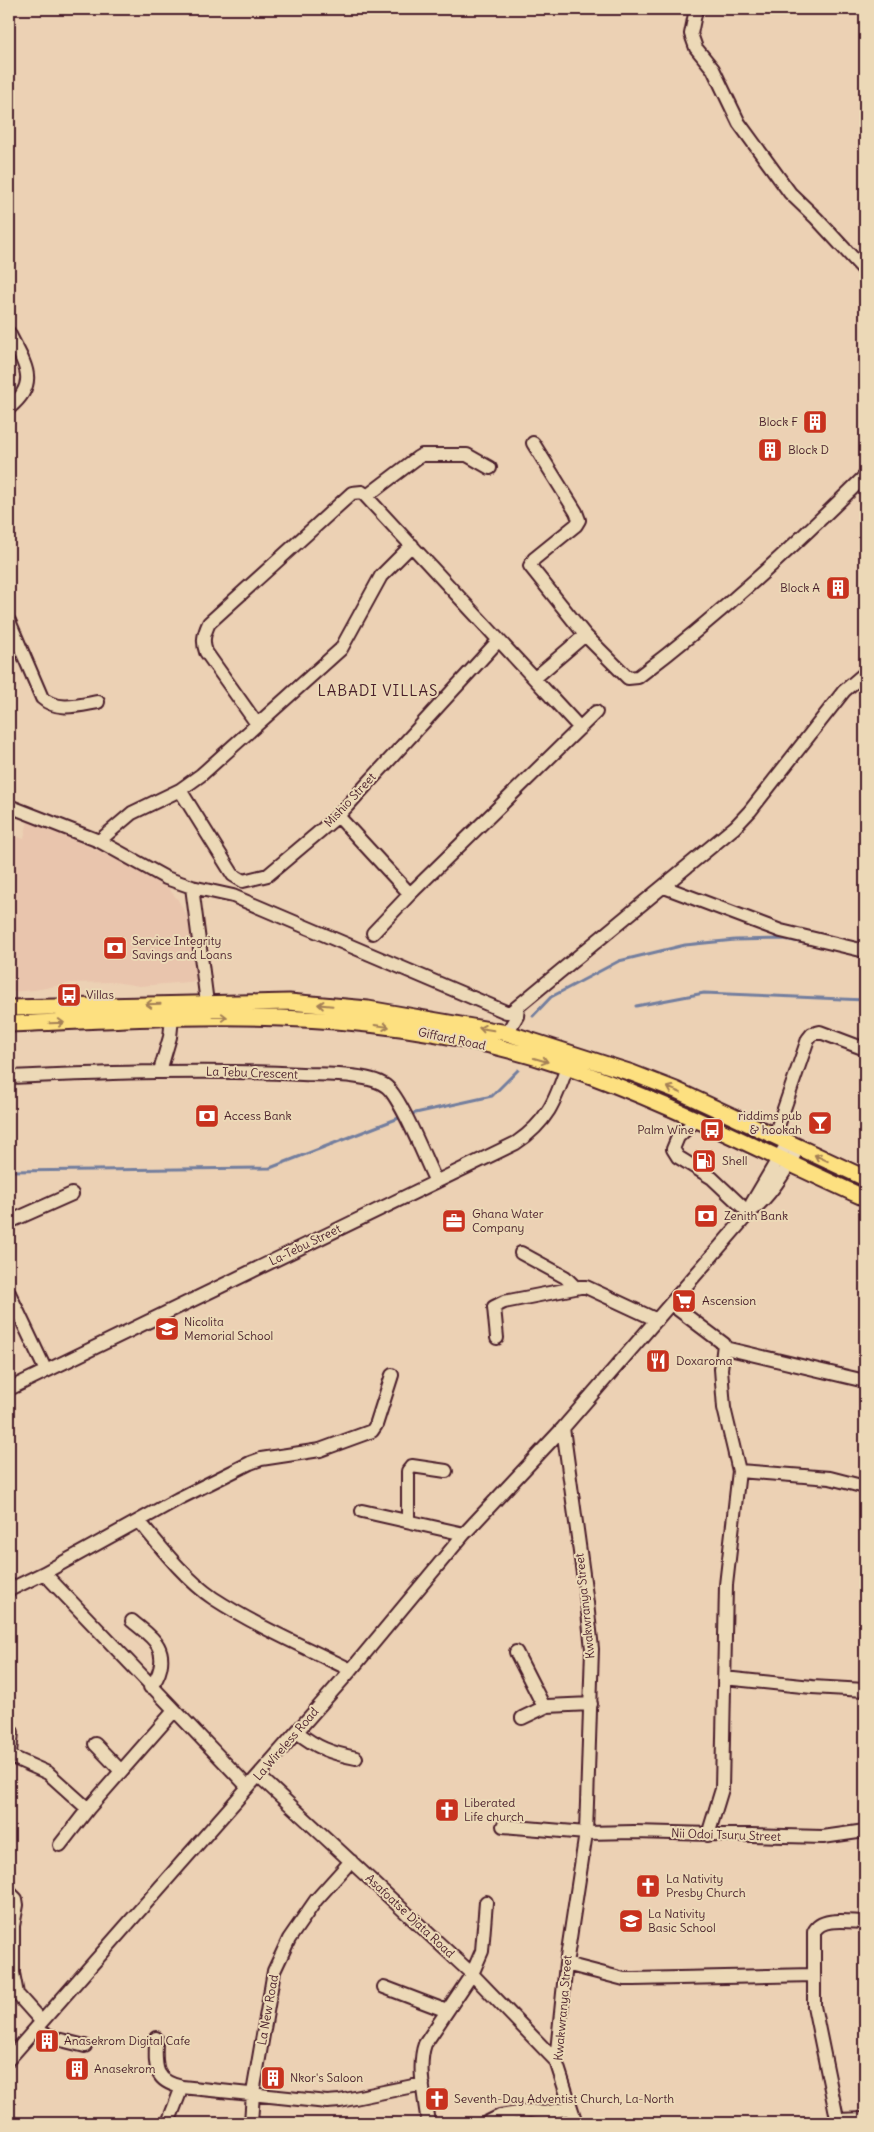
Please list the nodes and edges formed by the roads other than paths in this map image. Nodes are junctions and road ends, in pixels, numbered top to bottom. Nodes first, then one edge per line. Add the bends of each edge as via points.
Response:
1 (696, 9) edge
2 (865, 271) edge
3 (9, 333) edge
4 (9, 408) edge
5 (533, 443) dead end
6 (490, 468) dead end
7 (865, 476) edge
8 (366, 496) junction
9 (412, 545) junction
10 (9, 621) edge
11 (585, 635) junction
12 (498, 641) junction
13 (865, 673) edge
14 (535, 678) junction
15 (98, 702) dead end
16 (596, 712) dead end
17 (257, 724) junction
18 (580, 728) junction
19 (180, 790) junction
20 (9, 806) edge
21 (338, 816) junction
22 (99, 841) junction
23 (192, 887) junction
24 (664, 887) junction
25 (410, 894) junction
26 (373, 933) dead end
27 (865, 951) edge
28 (207, 1002) junction
29 (518, 1006) junction
30 (9, 1008) edge
31 (172, 1018) junction
32 (9, 1024) edge
33 (507, 1033) junction
34 (865, 1049) edge
35 (567, 1067) junction
36 (160, 1071) junction
37 (9, 1077) edge
38 (696, 1120) junction
39 (787, 1142) junction
40 (784, 1161) junction
41 (865, 1178) edge
42 (436, 1182) junction
43 (72, 1194) dead end
44 (865, 1198) edge
45 (749, 1213) junction
46 (9, 1222) edge
47 (521, 1253) dead end
48 (575, 1287) junction
49 (9, 1294) edge
50 (671, 1304) junction
51 (658, 1320) junction
52 (497, 1338) dead end
53 (725, 1348) junction
54 (46, 1371) junction
55 (392, 1375) dead end
56 (865, 1381) edge
57 (9, 1389) edge
58 (563, 1428) junction
59 (446, 1470) dead end
60 (738, 1471) junction
61 (865, 1487) edge
62 (362, 1511) dead end
63 (139, 1521) junction
64 (408, 1521) junction
65 (464, 1534) junction
66 (44, 1573) junction
67 (9, 1590) edge
68 (132, 1621) dead end
69 (516, 1652) dead end
70 (351, 1670) junction
71 (724, 1678) junction
72 (150, 1687) junction
73 (865, 1690) edge
74 (591, 1704) junction
75 (544, 1707) junction
76 (174, 1711) junction
77 (522, 1718) dead end
78 (12, 1732) dead end
79 (297, 1732) junction
80 (95, 1744) dead end
81 (356, 1758) dead end
82 (121, 1771) junction
83 (258, 1776) junction
84 (248, 1787) junction
85 (88, 1809) junction
86 (503, 1826) dead end
87 (865, 1831) edge
88 (586, 1832) junction
89 (708, 1834) junction
90 (60, 1845) dead end
91 (351, 1861) junction
92 (9, 1892) edge
93 (486, 1902) dead end
94 (865, 1922) edge
95 (566, 1964) junction
96 (472, 1974) junction
97 (814, 1975) junction
98 (384, 1987) dead end
99 (447, 2011) junction
100 (38, 2025) junction
101 (156, 2038) dead end
102 (85, 2046) dead end
103 (9, 2059) edge
104 (556, 2060) junction
105 (423, 2084) junction
106 (182, 2086) junction
107 (253, 2093) junction
108 (570, 2108) junction
109 (865, 2119) edge
110 (838, 2122) edge
111 (168, 2123) edge
112 (252, 2123) edge
113 (428, 2123) edge
114 (486, 2123) edge
115 (576, 2123) edge

1 - 2 street via 691,34 696,48 713,69 739,123 790,193
3 - 4 street via 27,374 27,386 24,395
5 - 11 street via 578,520 530,566
6 - 8 street via 467,455 422,455
7 - 11 street via 696,633 638,677 628,678
8 - 9 street
8 - 17 street via 362,492 352,493 209,623 204,634 206,652
9 - 12 street
9 - 17 street via 381,576 341,649
10 - 15 street via 42,698 48,704 70,707
11 - 14 street
12 - 14 street
12 - 21 street, Mishio Street
13 - 24 street via 844,691 735,827
14 - 18 street
16 - 18 street
17 - 19 street
18 - 25 street
19 - 21 street, Mishio Street via 233,875 243,881 268,875
19 - 22 street via 132,813
20 - 22 street
21 - 25 street
22 - 23 street via 166,878
23 - 28 street
23 - 29 street via 234,896 506,1012
24 - 27 street via 781,931
24 - 29 street
25 - 26 street
28 -> 30 main road, Giffard Road
33 -> 28 main road, Giffard Road via 358,1008 289,1002
29 - 33 street via 517,1016
32 -> 31 main road, Giffard Road
31 -> 35 main road, Giffard Road via 281,1018 362,1023 447,1036
31 - 36 street
39 -> 33 main road, Giffard Road via 676,1090
34 - 39 street via 820,1032 812,1034 808,1040
35 - 38 main road, Giffard Road via 645,1096
35 - 42 street, La-Tebu Street via 554,1104 539,1125 516,1143
36 - 37 street, La Tebu Crescent
36 - 42 street, La Tebu Crescent via 246,1071 376,1080 388,1088 398,1102
38 - 40 main road, Giffard Road
38 - 45 street via 678,1138 673,1150 678,1157 712,1178
39 - 40 street
41 -> 39 main road, Giffard Road
40 - 44 main road, Giffard Road
40 - 45 street via 754,1200
42 - 54 street, La-Tebu Street
43 - 46 street
45 - 50 street
47 - 48 street via 565,1277
48 - 51 street via 586,1287
48 - 52 street via 494,1307
49 - 54 street
50 - 51 street
50 - 53 street via 721,1340
51 - 58 street
53 - 56 street
53 - 60 street via 721,1369 724,1408
54 - 57 street, La-Tebu Street
55 - 63 street via 372,1432 320,1450 262,1459
58 - 65 street, La Wireless Road
58 - 74 street, Kwakwranya Street via 592,1649
59 - 64 street via 412,1466 408,1470
60 - 61 street via 830,1478
60 - 71 street via 726,1585
62 - 64 street
63 - 66 street
63 - 70 street via 167,1554 212,1597
64 - 65 street
65 - 70 street, La Wireless Road
66 - 67 street
66 - 72 street
68 - 72 street via 159,1647 161,1666
69 - 75 street
70 - 79 street, La Wireless Road
71 - 73 street
71 - 89 street via 722,1789
72 - 76 street
74 - 75 street
74 - 88 street, Kwakwranya Street
75 - 77 street
76 - 82 street
76 - 84 street
78 - 85 street via 12,1757 48,1773
79 - 81 street via 314,1746
79 - 83 street, La Wireless Road
80 - 82 street
82 - 85 street
83 - 84 street, La Wireless Road
83 - 91 street, Asafoatse Djata Road
84 - 100 street, La Wireless Road
85 - 90 street
86 - 88 street, Nii Odoi Tsuru Street
87 - 89 street, Nii Odoi Tsuru Street via 823,1837
88 - 89 street, Nii Odoi Tsuru Street
88 - 95 street, Kwakwranya Street
91 - 96 street, Asafoatse Djata Road
91 - 107 street, La New Road via 316,1900 289,1940 274,1971
92 - 100 street via 17,1905 13,1926 13,1973 17,1994
93 - 96 street via 482,1951
94 - 97 street via 823,1922 817,1926 814,1932
95 - 97 street via 624,1979
95 - 104 street, Kwakwranya Street
96 - 99 street
96 - 104 street, Asafoatse Djata Road
97 - 110 street via 814,2006
98 - 99 street
99 - 105 street via 422,2050
100 - 102 street via 56,2039
100 - 103 street, La Wireless Road
101 - 106 street via 156,2069 163,2080
104 - 108 street, Kwakwranya Street
105 - 107 street via 327,2102
105 - 113 street
106 - 107 street
106 - 111 street
107 - 112 street, La New Road
108 - 114 street via 500,2116
108 - 115 street, Kwakwranya Street
109 - 110 street

